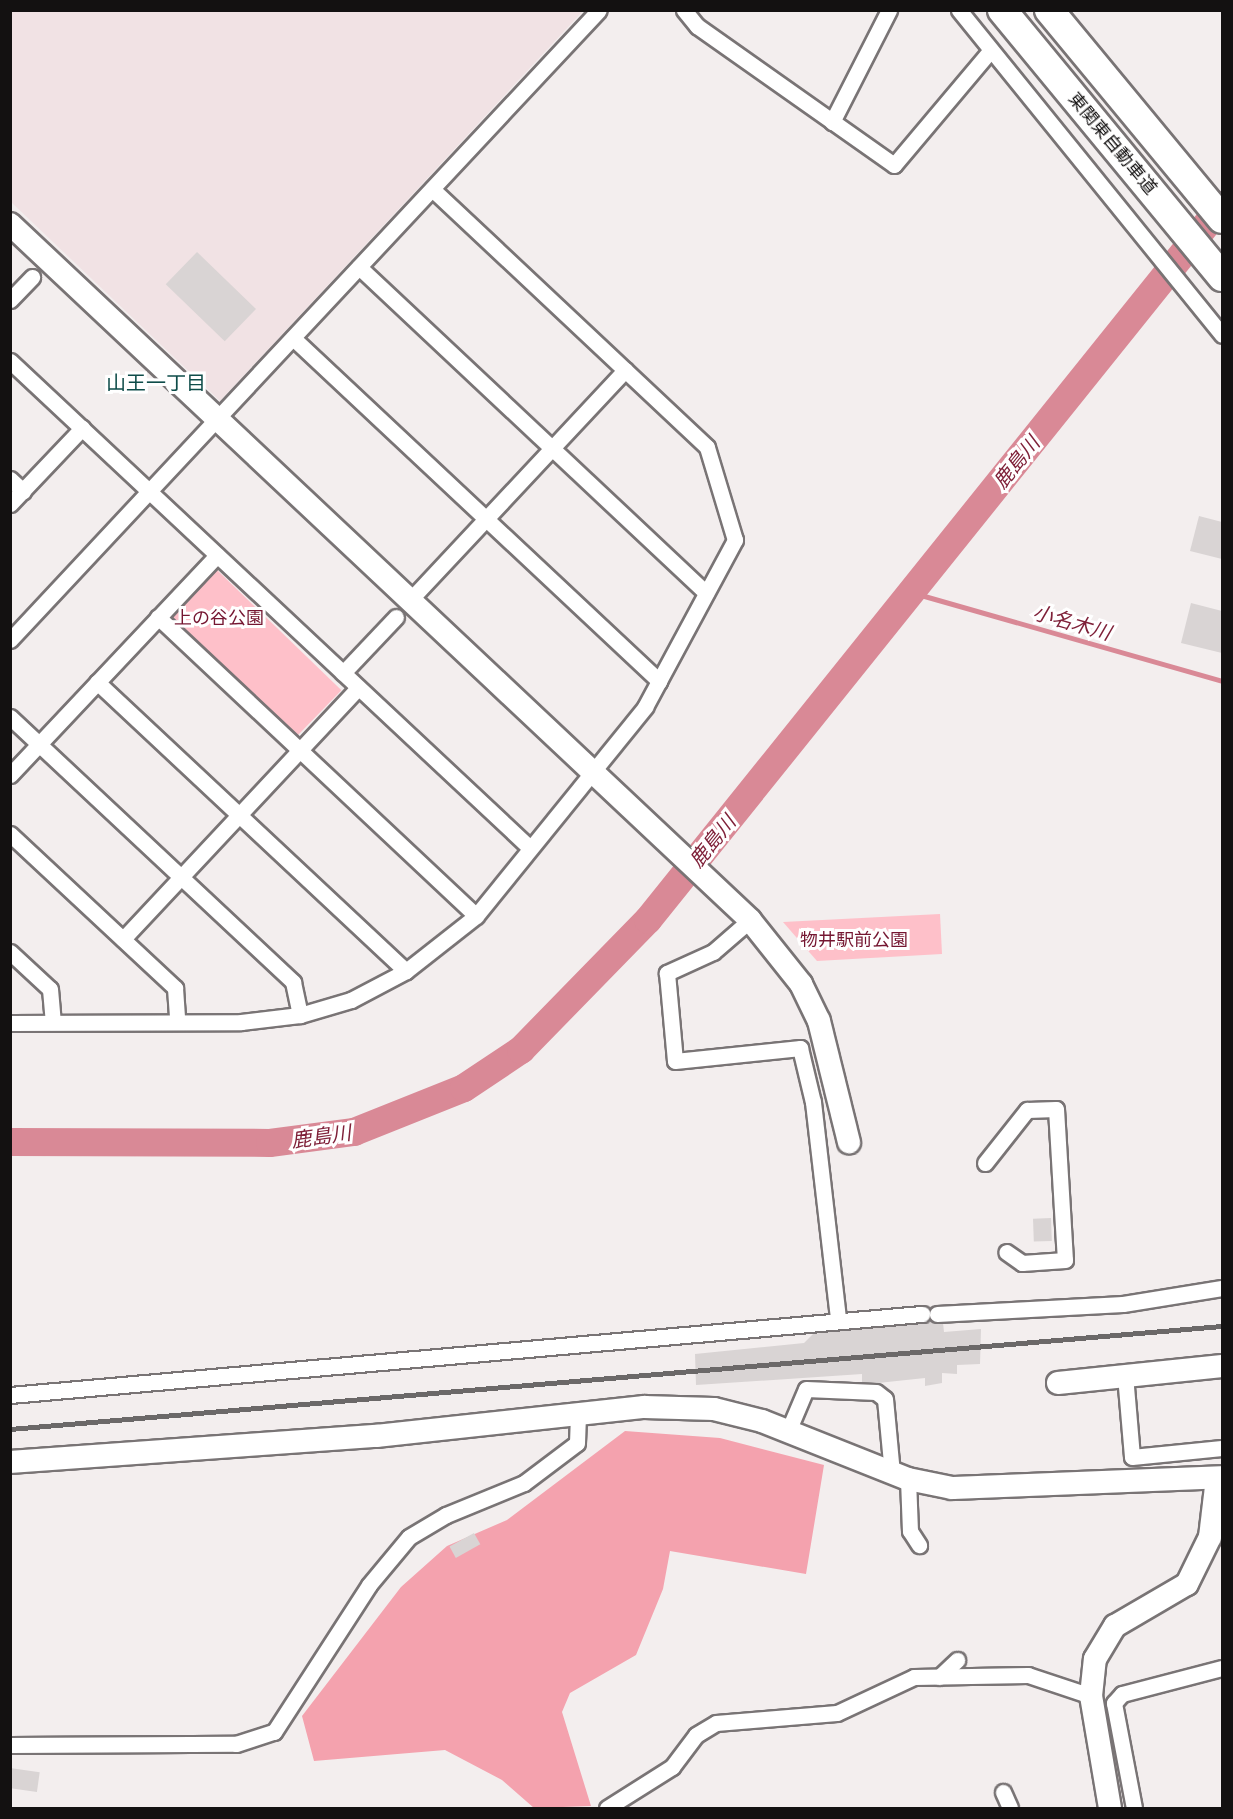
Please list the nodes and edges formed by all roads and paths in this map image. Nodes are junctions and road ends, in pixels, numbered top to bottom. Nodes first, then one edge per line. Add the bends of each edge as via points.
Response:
1 (599, 10) edge
2 (684, 10) edge
3 (890, 10) edge
4 (959, 10) edge
5 (1002, 10) edge
6 (1049, 10) edge
7 (991, 50) junction
8 (832, 122) junction
9 (432, 189) junction
10 (1222, 219) edge
11 (10, 224) edge
12 (359, 267) junction
13 (32, 277) dead end
14 (1222, 277) edge
15 (10, 300) edge
16 (1222, 335) edge
17 (293, 338) junction
18 (10, 362) edge
19 (625, 370) junction
20 (218, 418) junction
21 (81, 428) junction
22 (552, 448) junction
23 (10, 479) edge
24 (23, 491) junction
25 (149, 492) junction
26 (10, 504) edge
27 (486, 519) junction
28 (217, 555) junction
29 (706, 593) junction
30 (403, 608) junction
31 (158, 617) junction
32 (10, 640) edge
33 (343, 673) junction
34 (659, 681) junction
35 (98, 682) junction
36 (358, 688) junction
37 (10, 717) edge
38 (40, 744) junction
39 (300, 750) junction
40 (590, 770) junction
41 (10, 775) edge
42 (239, 815) junction
43 (10, 834) edge
44 (530, 848) junction
45 (182, 877) junction
46 (476, 916) junction
47 (750, 920) junction
48 (123, 939) junction
49 (10, 952) edge
50 (406, 971) junction
51 (300, 1015) junction
52 (177, 1020) junction
53 (53, 1022) junction
54 (10, 1023) edge
55 (849, 1143) dead end
56 (984, 1163) dead end
57 (1006, 1252) dead end
58 (1222, 1288) edge
59 (838, 1318) junction
60 (1222, 1366) edge
61 (1125, 1375) junction
62 (1058, 1383) dead end
63 (10, 1395) edge
64 (578, 1412) junction
65 (789, 1429) junction
66 (1222, 1448) edge
67 (10, 1462) edge
68 (900, 1476) junction
69 (1220, 1477) edge
70 (919, 1545) dead end
71 (957, 1660) dead end
72 (1222, 1668) edge
73 (939, 1677) junction
74 (1091, 1696) junction
75 (10, 1745) edge
76 (1003, 1792) dead end
77 (608, 1809) edge
78 (1010, 1809) edge
79 (1110, 1809) edge
80 (1134, 1809) edge

1 - 9 street
2 - 8 street via 697,26
3 - 8 street
4 - 7 street
5 - 14 highway, 東関東自動車道
6 - 10 highway, 東関東自動車道
7 - 8 street via 894,165
7 - 16 street
9 - 12 street
9 - 19 street
11 - 20 street
12 - 17 street
12 - 22 street
13 - 15 street
17 - 20 street
17 - 27 street
18 - 21 street
19 - 22 street
19 - 29 street via 707,447 735,540
20 - 25 street
20 - 30 street
21 - 24 street
21 - 25 street
22 - 27 street
22 - 29 street
23 - 24 street
24 - 26 street
25 - 28 street
25 - 32 street
27 - 30 street
27 - 34 street
28 - 31 street
28 - 33 street
29 - 34 street
30 - 33 street
30 - 40 street
31 - 35 street
31 - 39 street
33 - 36 street
34 - 40 street via 645,707
35 - 38 street
35 - 42 street
36 - 39 street
36 - 44 street
37 - 38 street
38 - 41 street
38 - 45 street
39 - 42 street
39 - 46 street
40 - 44 street
40 - 47 street
42 - 45 street
42 - 50 street
43 - 48 street
44 - 46 street
45 - 48 street
45 - 51 street via 293,982
46 - 50 street
47 - 55 street via 801,984 814,1012 832,1059
47 - 59 street via 726,943 667,973 675,1061 800,1048 813,1102
48 - 52 street via 175,988
49 - 53 street via 50,988
50 - 51 street via 351,1000
51 - 52 street
52 - 53 street
53 - 54 street
56 - 57 street via 1027,1110 1056,1109 1065,1260 1022,1263
58 - 59 street via 1123,1304
59 - 63 street via 558,1350
60 - 61 street
61 - 62 street
61 - 66 street via 1132,1457
64 - 65 street via 644,1407 714,1409
64 - 67 street via 376,1436
64 - 75 street via 577,1443 524,1483 446,1515 409,1537 369,1585 274,1732 236,1744
65 - 68 street
65 - 68 street via 806,1389 876,1392 885,1400
68 - 69 street via 952,1488 1003,1489
68 - 70 street via 910,1531
69 - 74 street via 1210,1537 1187,1584 1115,1626 1095,1659
71 - 73 street
72 - 80 street via 1122,1694 1114,1703
73 - 74 street via 1028,1675
73 - 77 street via 914,1677 837,1713 716,1723 696,1735 672,1767
74 - 79 street
76 - 78 street

